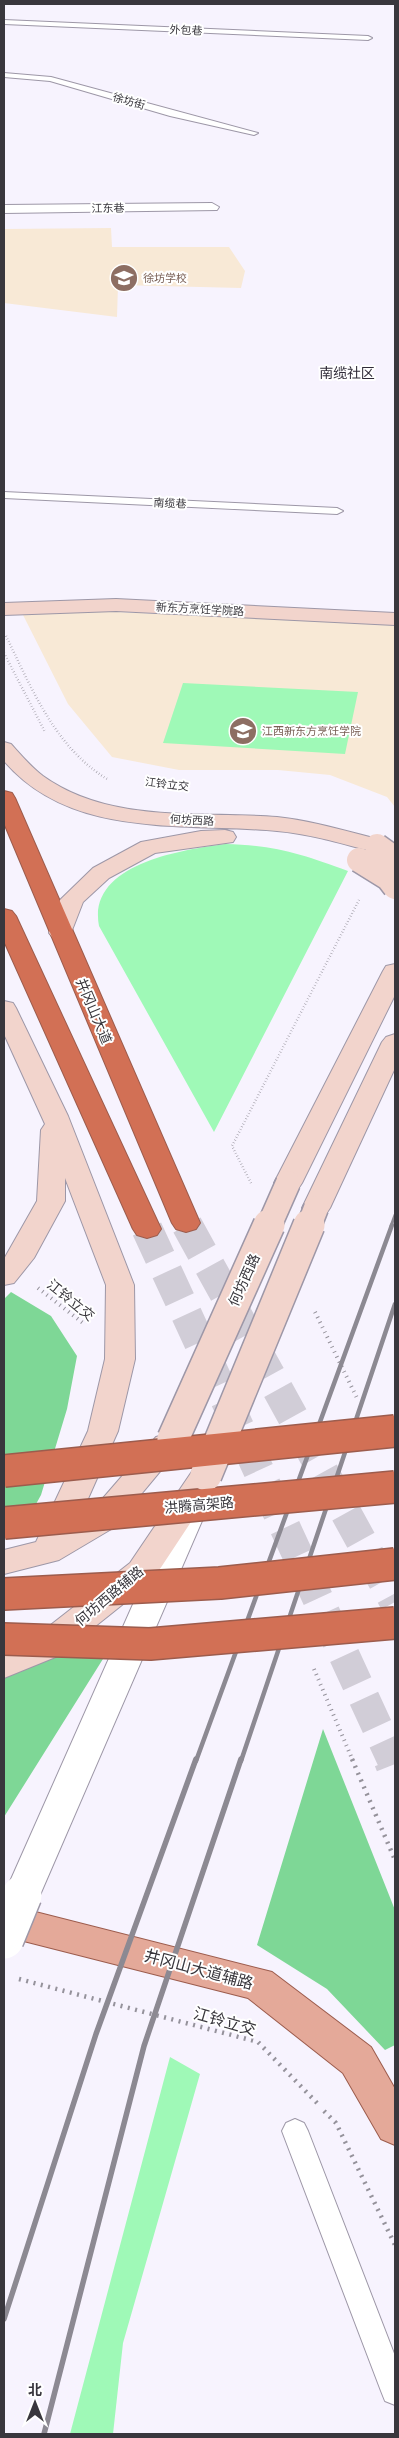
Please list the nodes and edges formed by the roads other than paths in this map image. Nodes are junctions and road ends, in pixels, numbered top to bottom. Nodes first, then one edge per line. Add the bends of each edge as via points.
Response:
1 (4, 22) edge
2 (368, 38) dead end
3 (4, 75) edge
4 (254, 133) dead end
5 (212, 207) dead end
6 (4, 209) edge
7 (4, 496) edge
8 (337, 511) dead end
9 (4, 608) edge
10 (395, 619) edge
11 (4, 748) edge
12 (4, 798) edge
13 (386, 853) edge
14 (395, 887) edge
15 (4, 916) edge
16 (61, 933) junction
17 (395, 971) edge
18 (4, 1008) edge
19 (395, 1042) edge
20 (55, 1116) junction
21 (186, 1223) tunnel mouth
22 (147, 1229) tunnel mouth
23 (4, 1276) edge
24 (395, 1431) edge
25 (4, 1471) edge
26 (206, 1475) junction
27 (395, 1488) edge
28 (4, 1523) edge
29 (48, 1551) junction
30 (4, 1562) edge
31 (395, 1564) edge
32 (4, 1594) edge
33 (395, 1623) edge
34 (4, 1639) edge
35 (46, 1647) junction
36 (4, 1653) edge
37 (4, 1665) edge
38 (13, 1907) edge
39 (4, 1939) edge
40 (395, 2126) edge
41 (295, 2131) dead end
42 (395, 2391) edge

1 - 2 lane, 外包巷
3 - 4 lane, 徐坊街 via 51,79
5 - 6 street, 江东巷
7 - 8 lane, 南缆巷
9 - 10 main road, 新东方烹饪学院路 via 116,605
11 - 13 main road, 何坊西路 via 36,781 66,799 124,815 312,828
12 - 16 highway, 井冈山大道
14 - 16 main road, 何坊西路, bridge via 388,878 359,860 307,842 251,836 201,838 149,847 101,873 72,900
15 - 22 highway
16 - 21 highway, 井冈山大道
17 - 29 main road, 何坊西路, bridge via 288,1183 173,1439 102,1520
18 - 20 main road
19 - 26 main road, bridge via 316,1208
20 - 23 main road via 52,1201 20,1258
20 - 29 main road via 120,1286 120,1358 103,1431
24 - 25 highway, bridge
26 - 35 main road, 何坊西路辅路 via 141,1572
26 - 38 street
27 - 28 highway, 洪腾高架路, bridge
29 - 30 main road, 何坊西路
31 - 32 highway, bridge via 220,1583
33 - 34 highway, bridge via 150,1644
35 - 36 main road
35 - 37 main road, 何坊西路辅路
38 - 39 street, bridge
38 - 40 main road, 井冈山大道辅路 via 259,1984 357,2060
41 - 42 lane

